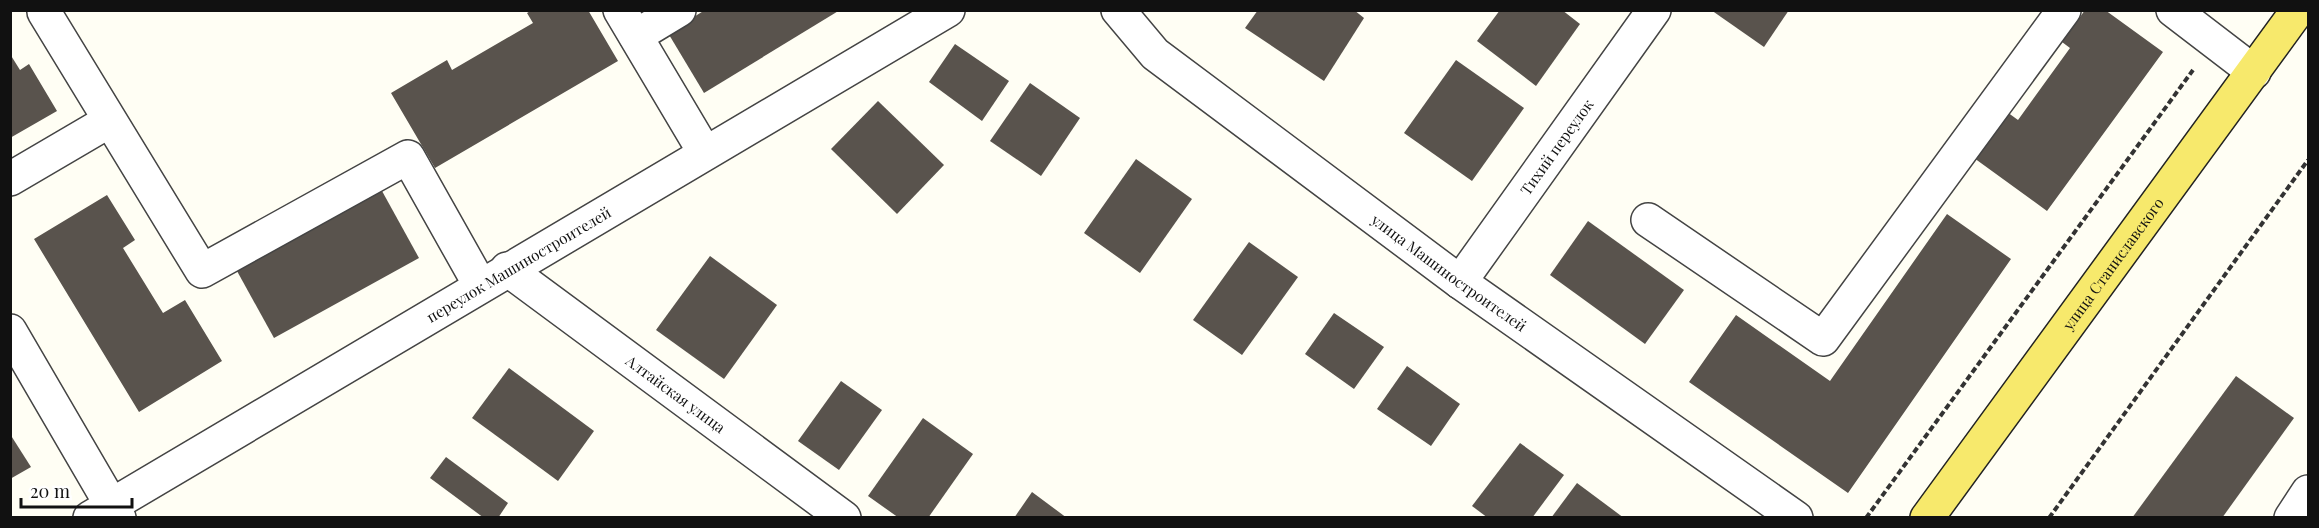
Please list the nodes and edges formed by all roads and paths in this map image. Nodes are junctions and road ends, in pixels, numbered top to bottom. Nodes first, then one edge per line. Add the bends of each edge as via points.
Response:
1 (46, 10) edge
2 (678, 10) edge
3 (948, 10) edge
4 (1118, 10) edge
5 (1654, 10) edge
6 (2064, 10) edge
7 (2173, 10) edge
8 (2298, 10) edge
9 (628, 23) edge
10 (2214, 41) junction
11 (2254, 72) junction
12 (110, 121) junction
13 (705, 153) junction
14 (2308, 160) edge
15 (10, 179) edge
16 (1648, 220) dead end
17 (494, 277) junction
18 (1460, 282) junction
19 (10, 331) edge
20 (2308, 492) edge
21 (107, 513) edge
22 (844, 518) edge
23 (1796, 518) edge
24 (1866, 518) edge
25 (1927, 518) edge
26 (2049, 518) edge
27 (2291, 518) edge

1 - 12 street
2 - 9 street
3 - 13 street, переулок Машиностроителей
4 - 18 street, улица Машиностроителей via 1155,54
5 - 18 street, Тихий переулок
6 - 16 street via 1822,339
7 - 10 street
8 - 11 main road, улица Станиславского
9 - 13 street
10 - 11 street
10 - 24 path
11 - 25 main road, улица Станиславского
12 - 15 street
12 - 17 street via 202,271 408,157
13 - 17 street, переулок Машиностроителей
14 - 26 path
17 - 21 street, переулок Машиностроителей
17 - 22 street, Алтайская улица
18 - 23 street, улица Машиностроителей
19 - 21 street
20 - 27 street

